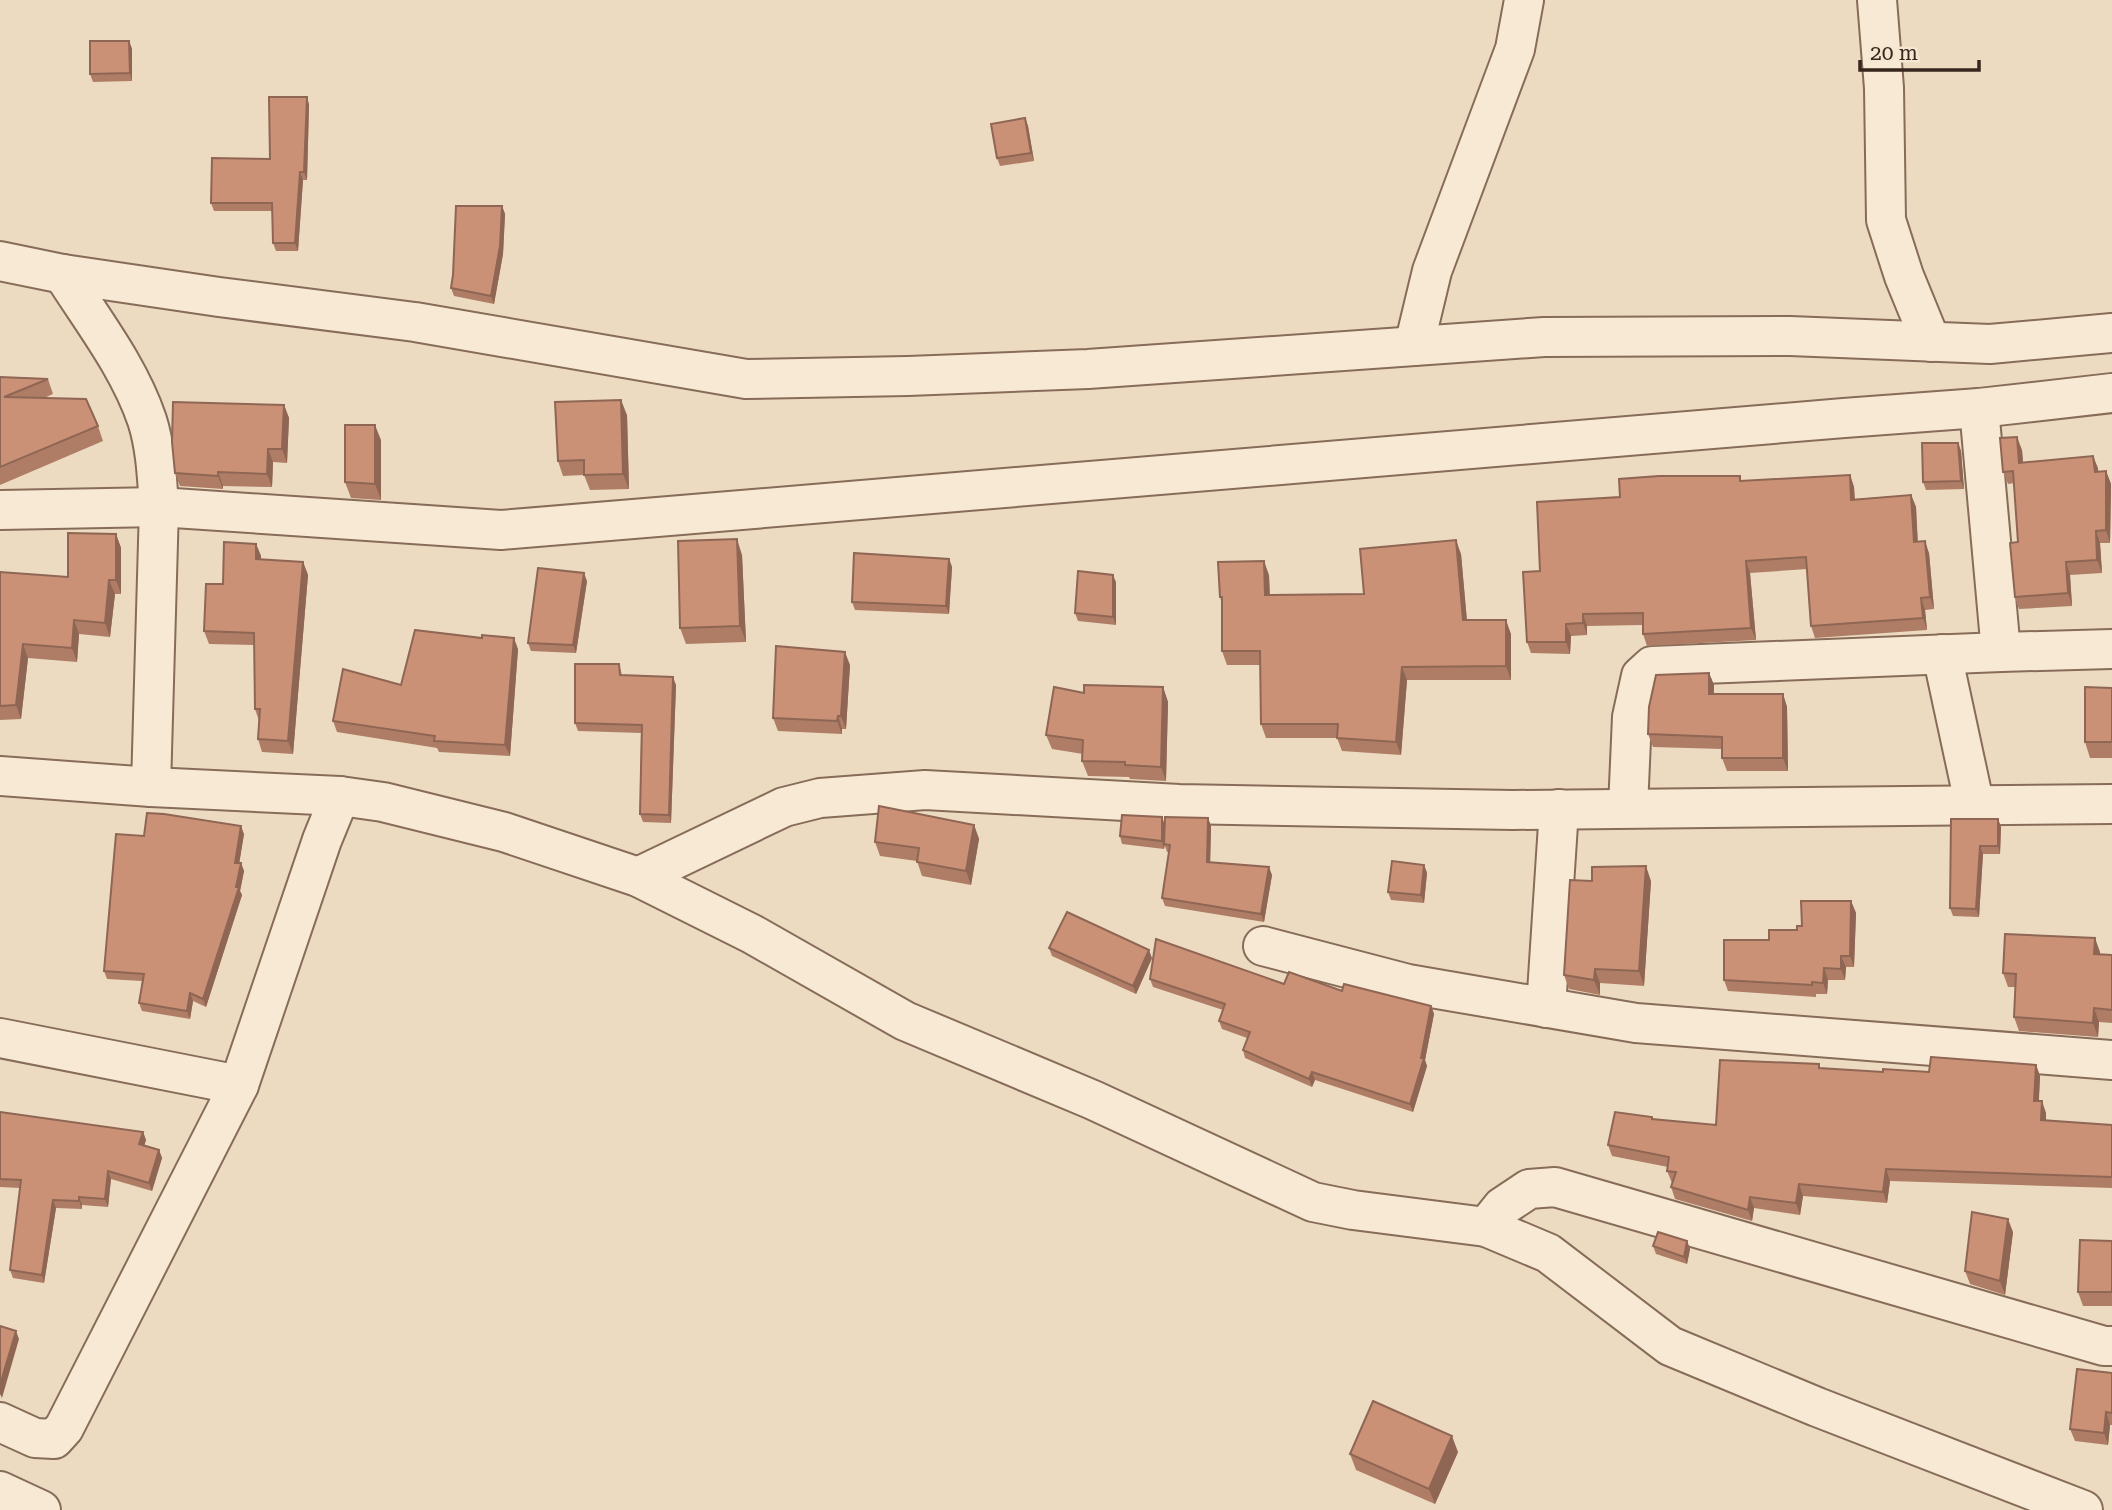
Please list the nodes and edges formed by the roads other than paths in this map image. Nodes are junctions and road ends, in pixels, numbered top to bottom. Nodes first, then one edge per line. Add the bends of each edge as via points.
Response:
1 (1524, 0) edge
2 (1877, 0) edge
3 (0, 261) edge
4 (63, 274) junction
5 (2112, 334) edge
6 (1931, 342) junction
7 (1414, 346) junction
8 (2112, 393) edge
9 (1979, 408) junction
10 (159, 507) junction
11 (0, 510) edge
12 (2112, 649) edge
13 (2001, 652) junction
14 (1942, 654) junction
15 (0, 776) edge
16 (151, 787) junction
17 (340, 796) junction
18 (2112, 804) edge
19 (1975, 807) junction
20 (1628, 808) junction
21 (1559, 809) junction
22 (638, 877) junction
23 (1264, 946) dead end
24 (1546, 1007) junction
25 (0, 1038) edge
26 (2112, 1060) edge
27 (239, 1085) junction
28 (1486, 1227) junction
29 (2112, 1346) edge
30 (0, 1422) edge
31 (0, 1491) edge
32 (41, 1510) edge
33 (2083, 1510) edge

1 - 7 street via 1515,49 1432,271
2 - 6 street via 1886,220
3 - 4 street
4 - 7 street via 415,322 746,379 1088,369
4 - 10 street via 120,362 147,421
5 - 6 street via 1990,344
6 - 7 street via 1790,336 1545,337
8 - 9 street
9 - 10 street via 501,530
9 - 13 street
10 - 11 street
10 - 16 street
12 - 13 street
13 - 14 street
14 - 19 street
14 - 20 street via 1652,666 1641,676 1632,717
15 - 16 street
16 - 17 street
17 - 22 street via 503,832
17 - 27 street
18 - 19 street
19 - 20 street
20 - 21 street
21 - 22 street via 1179,804 925,790 820,798 784,807
21 - 24 street
22 - 28 street via 752,934 905,1021 1093,1100 1313,1202
23 - 24 street via 1408,984
24 - 26 street via 1636,1023
25 - 27 street
27 - 30 street via 64,1428 54,1439 35,1438
28 - 29 street via 1502,1207 1530,1189 1555,1187
28 - 33 street via 1548,1253 1670,1346
31 - 32 street

